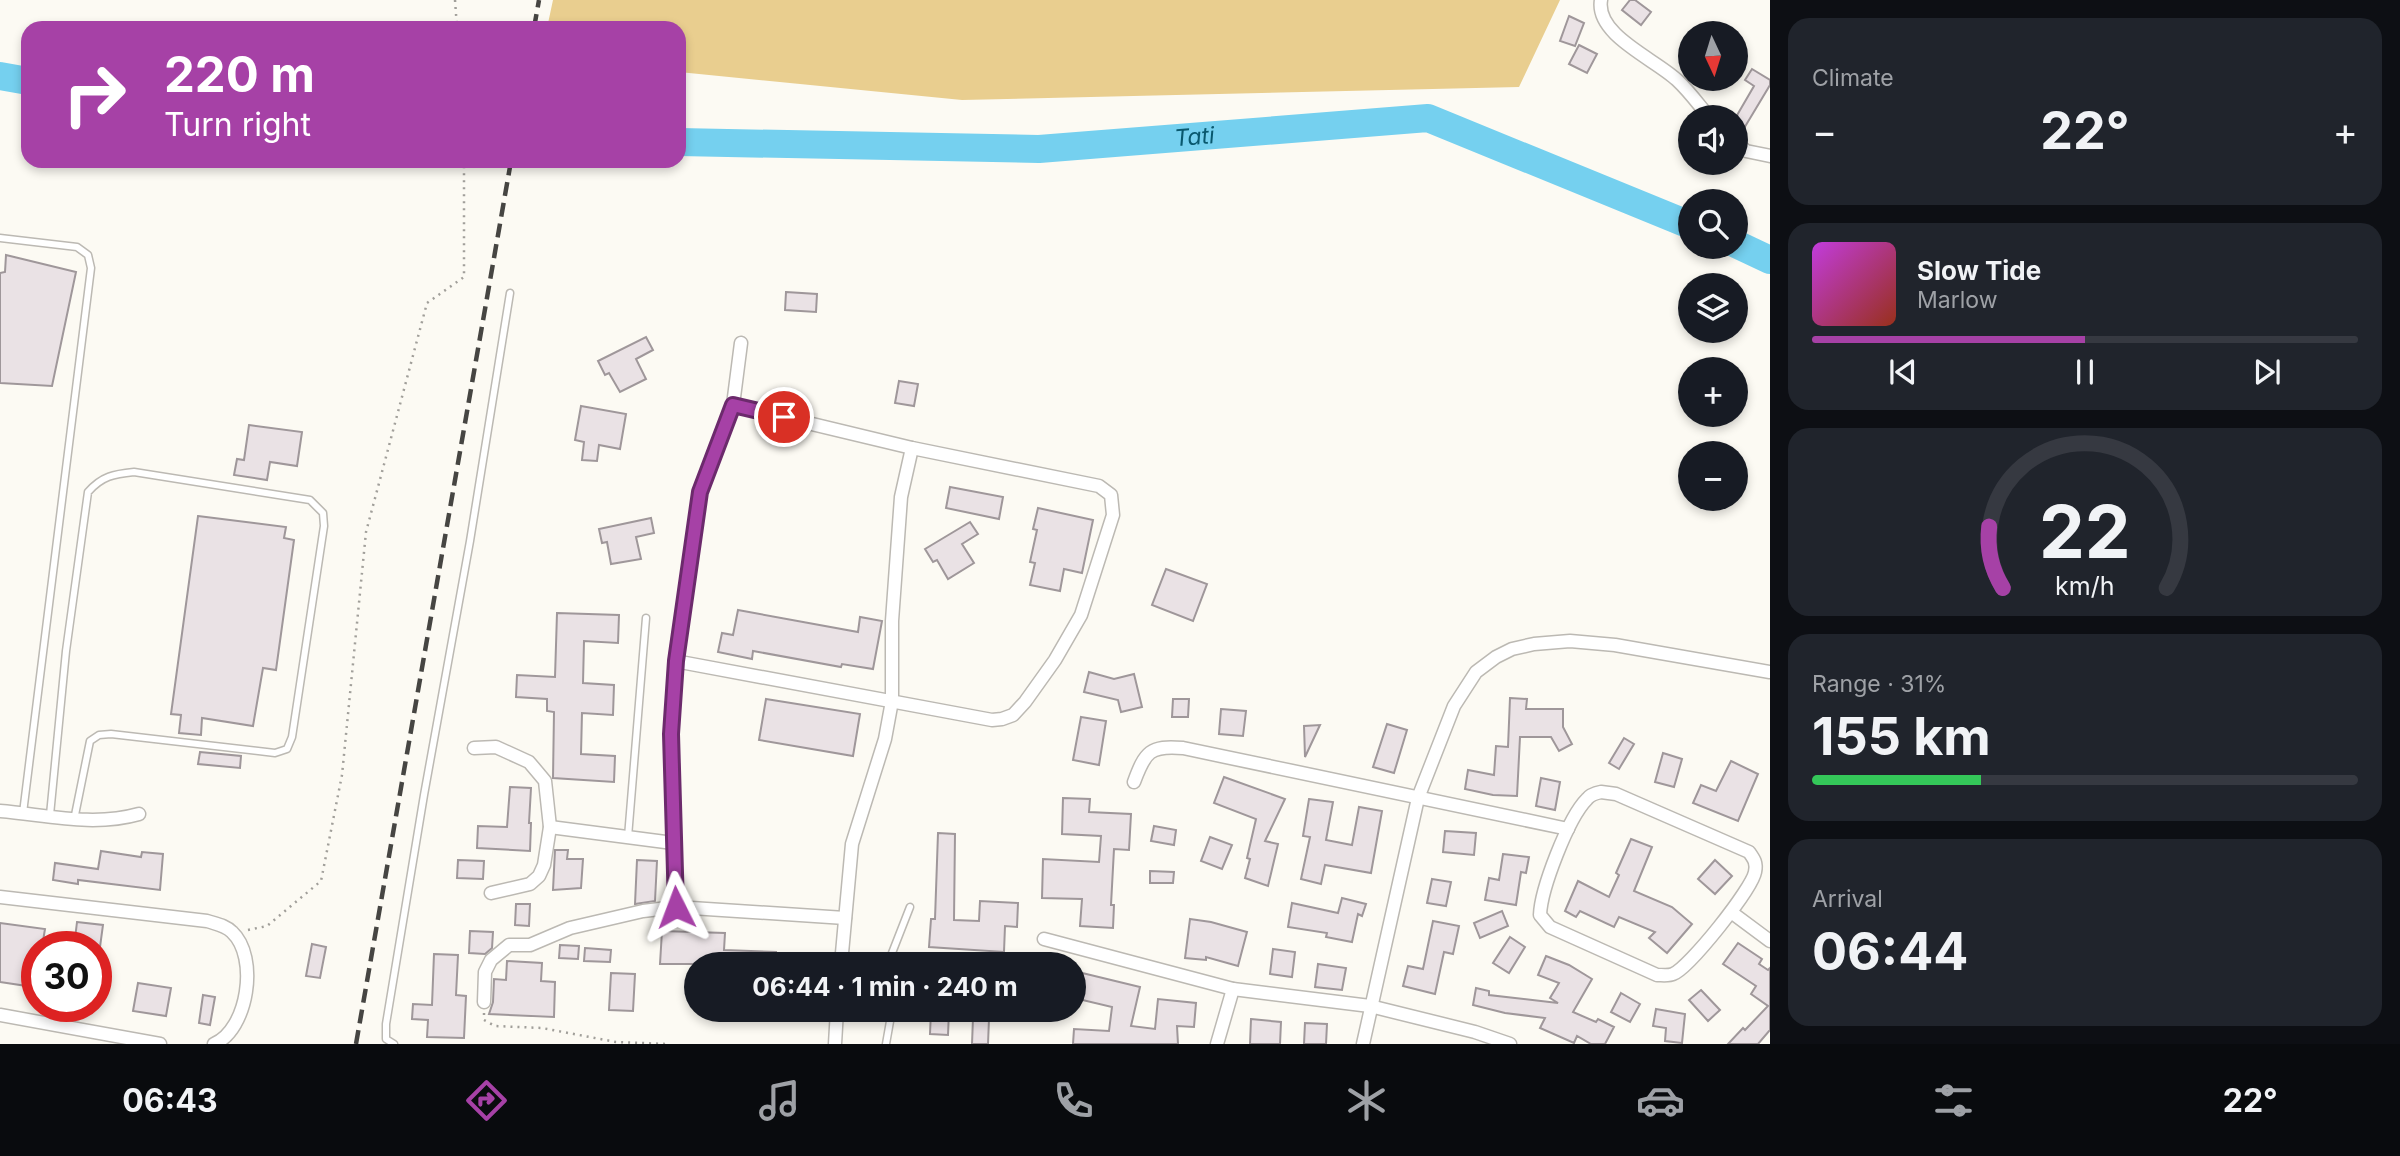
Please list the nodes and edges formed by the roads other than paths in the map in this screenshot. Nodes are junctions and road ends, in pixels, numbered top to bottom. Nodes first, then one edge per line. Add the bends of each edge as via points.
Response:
1 (1601, 0) edge
2 (1699, 105) edge
3 (1748, 151) edge
4 (1770, 156) edge
5 (0, 238) edge
6 (510, 293) dead end
7 (741, 344) dead end
8 (733, 405) junction
9 (912, 448) junction
10 (646, 618) dead end
11 (676, 661) junction
12 (1770, 672) edge
13 (892, 701) junction
14 (474, 748) dead end
15 (1134, 782) dead end
16 (1418, 797) junction
17 (0, 811) edge
18 (23, 813) junction
19 (139, 814) dead end
20 (50, 816) junction
21 (75, 820) junction
22 (550, 827) junction
23 (1567, 830) junction
24 (628, 836) junction
25 (673, 843) junction
26 (491, 893) dead end
27 (0, 897) edge
28 (676, 907) junction
29 (910, 907) dead end
30 (1731, 912) junction
31 (845, 918) junction
32 (1044, 939) dead end
33 (1770, 941) edge
34 (842, 952) edge
35 (892, 952) edge
36 (1233, 989) junction
37 (484, 1002) road end
38 (1370, 1006) junction
39 (0, 1015) edge
40 (836, 1022) edge
41 (889, 1022) edge
42 (160, 1044) edge
43 (214, 1044) edge
44 (394, 1044) edge
45 (835, 1044) edge
46 (886, 1044) edge
47 (1217, 1044) edge
48 (1363, 1044) edge
49 (1510, 1044) edge

1 - 2 street via 1599,8 1610,30 1676,79
3 - 4 street
5 - 18 lane via 77,247 88,255 91,268
6 - 44 lane via 386,1024 386,1039
7 - 8 street
8 - 9 street
8 - 11 street via 700,492
9 - 13 street via 901,497 892,621
9 - 13 street via 1099,485 1111,495 1113,515 1081,615 1055,660 1013,715 992,720
10 - 24 lane
11 - 13 street
11 - 25 street via 671,734
12 - 16 street via 1570,641 1511,649 1476,672 1454,706
13 - 31 street via 852,844
14 - 22 street via 496,747 529,762 545,781
15 - 16 street via 1141,763 1163,746
16 - 23 street
16 - 38 street
17 - 18 street
18 - 20 street
19 - 21 street via 116,820
20 - 21 street
20 - 21 lane via 66,651 89,492 97,482 109,475 134,472 310,500 323,513 324,526 287,749 275,753 99,735 90,741
22 - 24 street
22 - 26 street via 539,876 530,884
23 - 30 street via 1588,797 1601,792 1616,794 1749,852 1756,862 1755,874
23 - 30 street via 1541,901 1540,915 1550,927 1657,975 1674,974
24 - 25 street
25 - 28 street
27 - 43 street via 207,921 234,933 245,953 246,992 235,1025 224,1040
28 - 31 street
28 - 37 street via 570,928 530,945 509,945 485,972
29 - 35 lane
30 - 33 street
31 - 34 street
32 - 36 street
36 - 38 street
36 - 47 street
38 - 48 street
38 - 49 street
39 - 42 street
40 - 45 street
41 - 46 lane

